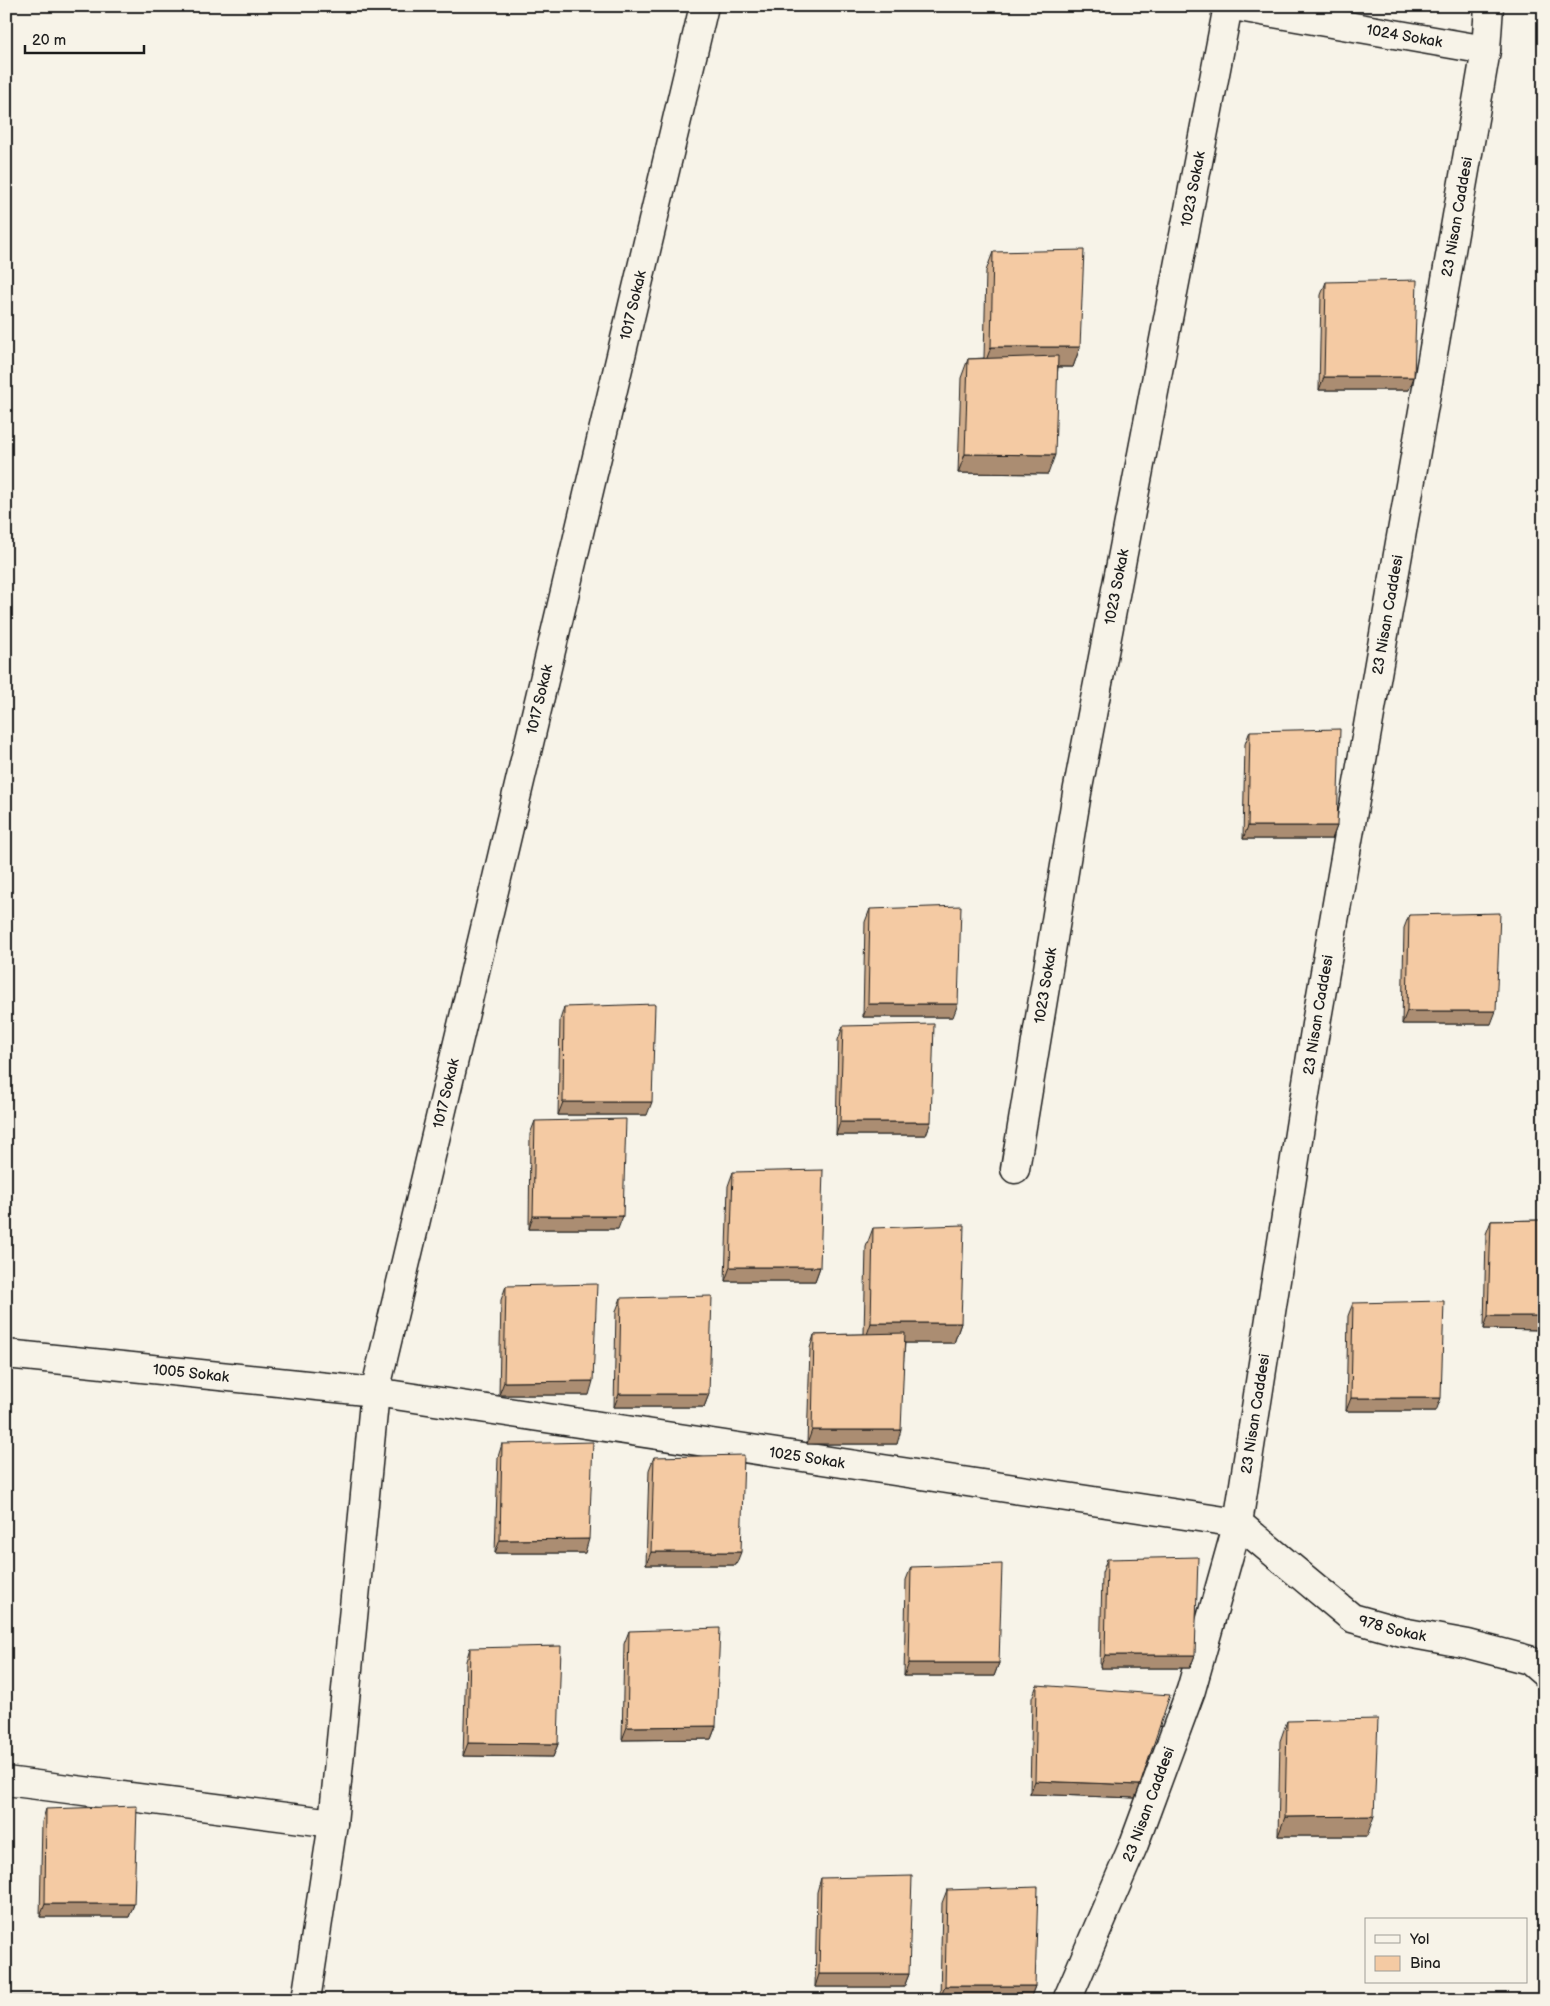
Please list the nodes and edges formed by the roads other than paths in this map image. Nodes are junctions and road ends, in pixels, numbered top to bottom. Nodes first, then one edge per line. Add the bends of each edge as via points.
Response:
1 (704, 6) edge
2 (1228, 6) edge
3 (1233, 6) edge
4 (1489, 6) edge
5 (1486, 50) junction
6 (1015, 1169) dead end
7 (6, 1354) edge
8 (375, 1392) junction
9 (1238, 1523) junction
10 (1544, 1673) edge
11 (6, 1781) edge
12 (334, 1823) junction
13 (306, 2000) edge
14 (1066, 2000) edge

1 - 8 street, 1017 Sokak
2 - 6 street, 1023 Sokak via 1076,793
3 - 5 street, 1024 Sokak
4 - 5 street, 23 Nisan Caddesi
5 - 9 street, 23 Nisan Caddesi via 1317,1018
7 - 8 street, 1005 Sokak
8 - 9 street, 1025 Sokak
8 - 12 street, 1017 Sokak
9 - 10 street, 978 Sokak via 1352,1618 1530,1660
9 - 14 street, 23 Nisan Caddesi via 1191,1690 1134,1844
11 - 12 street
12 - 13 street, 1017 Sokak

